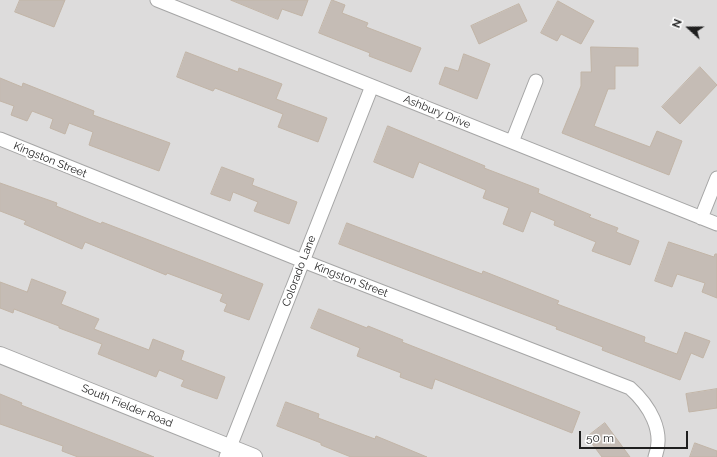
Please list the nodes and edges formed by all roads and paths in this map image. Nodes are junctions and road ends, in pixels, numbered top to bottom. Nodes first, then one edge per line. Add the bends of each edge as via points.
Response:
1 (157, 0) edge
2 (536, 81) dead end
3 (372, 86) junction
4 (0, 140) edge
5 (512, 142) junction
6 (717, 178) edge
7 (701, 218) junction
8 (717, 224) edge
9 (303, 261) junction
10 (0, 355) edge
11 (228, 452) edge
12 (254, 457) edge
13 (655, 457) edge

1 - 3 street, Ashbury Drive
2 - 5 street
3 - 5 street, Ashbury Drive
3 - 9 street, Colorado Lane
4 - 9 street, Kingston Street
5 - 7 street, Ashbury Drive
6 - 7 street
7 - 8 street, Ashbury Drive
9 - 11 street, Colorado Lane
9 - 13 street, Kingston Street via 630,388 641,398 656,424 659,434
10 - 11 street, South Fielder Road
11 - 12 street, South Fielder Road

